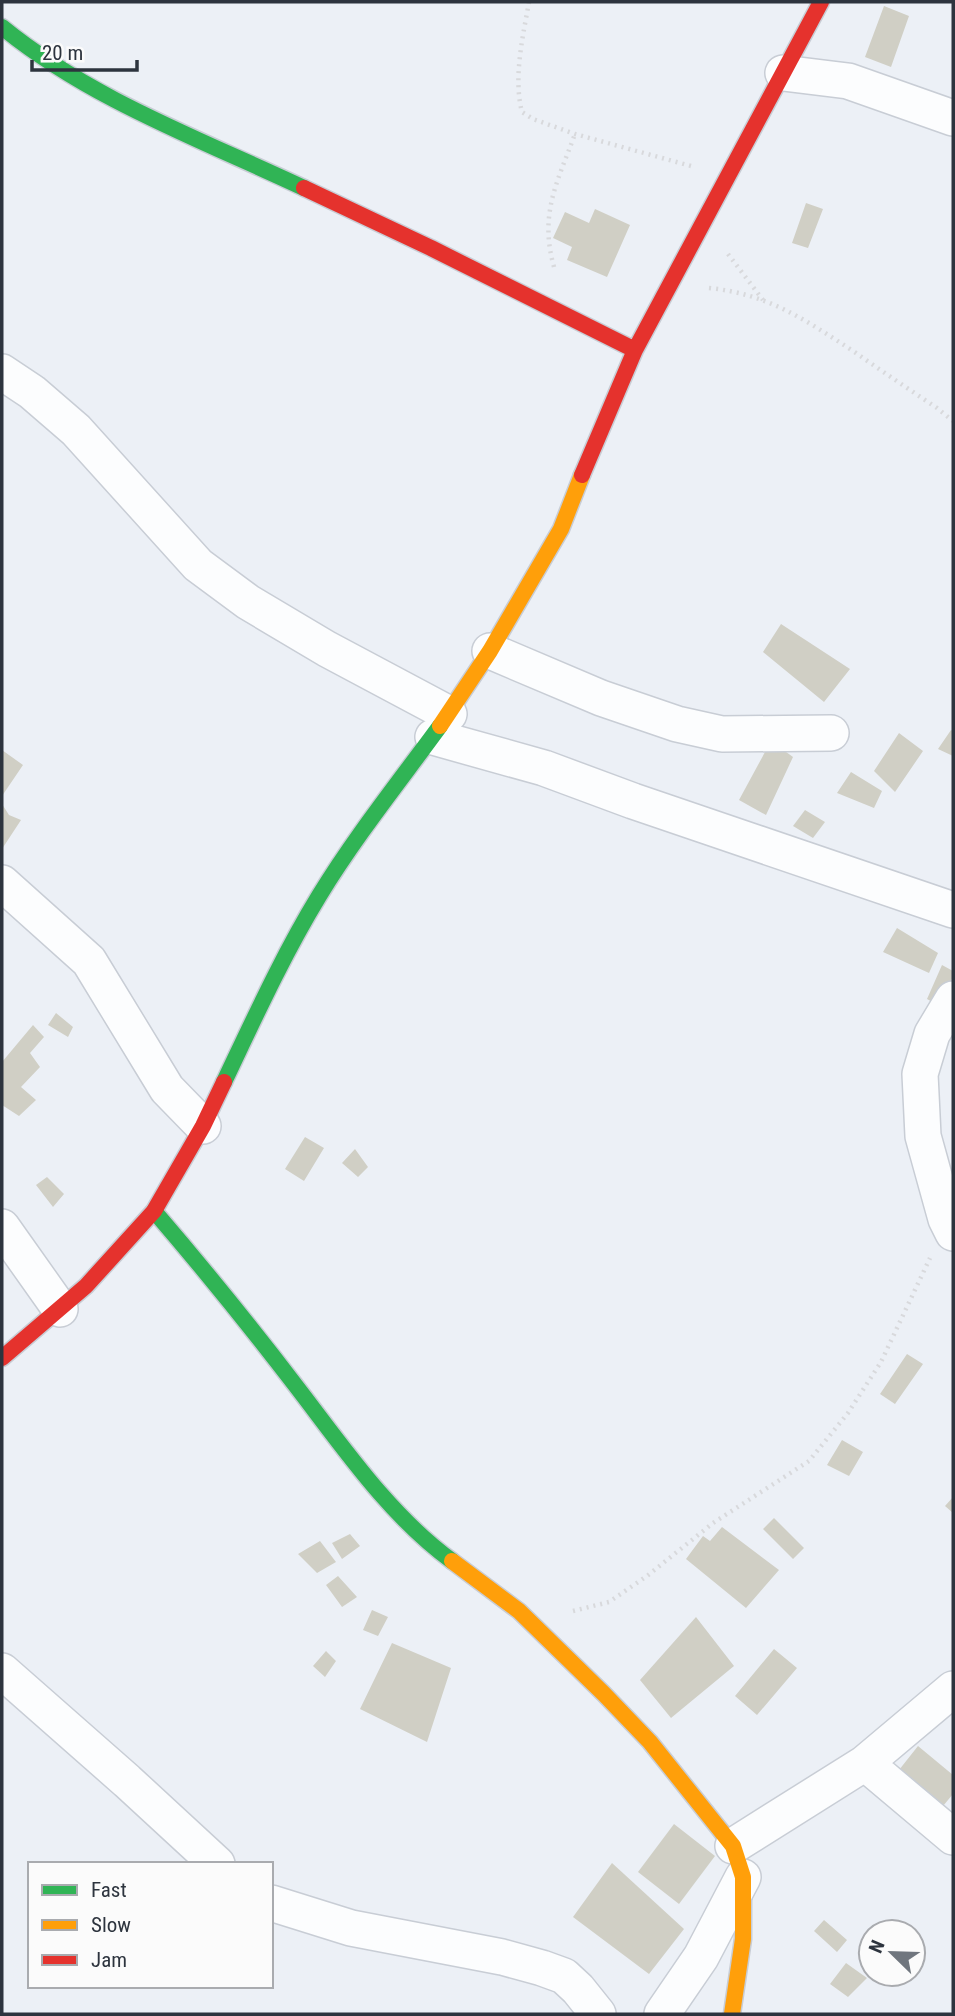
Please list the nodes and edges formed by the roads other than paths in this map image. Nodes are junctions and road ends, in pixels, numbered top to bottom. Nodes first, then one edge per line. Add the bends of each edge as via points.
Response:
1 (821, 2) edge
2 (2, 27) edge
3 (783, 73) junction
4 (953, 118) edge
5 (635, 350) junction
6 (2, 372) edge
7 (490, 651) junction
8 (441, 725) junction
9 (831, 733) dead end
10 (2, 883) edge
11 (953, 911) edge
12 (953, 999) edge
13 (203, 1126) junction
14 (154, 1211) junction
15 (950, 1226) edge
16 (2, 1227) edge
17 (60, 1309) junction
18 (2, 1358) edge
19 (2, 1671) edge
20 (953, 1689) edge
21 (865, 1763) junction
22 (953, 1837) edge
23 (738, 1861) junction
24 (215, 1862) edge
25 (273, 1904) edge
26 (598, 2014) edge
27 (662, 2014) edge
28 (732, 2014) edge

1 - 3 street
2 - 5 street via 88,87 431,248
3 - 4 street via 848,81
3 - 5 street
5 - 7 street via 561,529
6 - 8 street via 76,429 198,565
7 - 8 street
7 - 9 street via 677,724 722,734
8 - 11 street via 633,801
8 - 13 street via 319,896
10 - 13 street via 89,961 167,1089
12 - 15 street via 932,1034 920,1074 923,1136
13 - 14 street
14 - 17 street
14 - 23 street via 225,1293 391,1505 434,1548 519,1611 604,1694 650,1742
16 - 17 street
17 - 18 street
19 - 24 street
20 - 21 street
21 - 22 street
21 - 23 street
23 - 27 street via 701,1957
23 - 28 street via 743,1939
25 - 26 street via 351,1927 542,1968 564,1976

